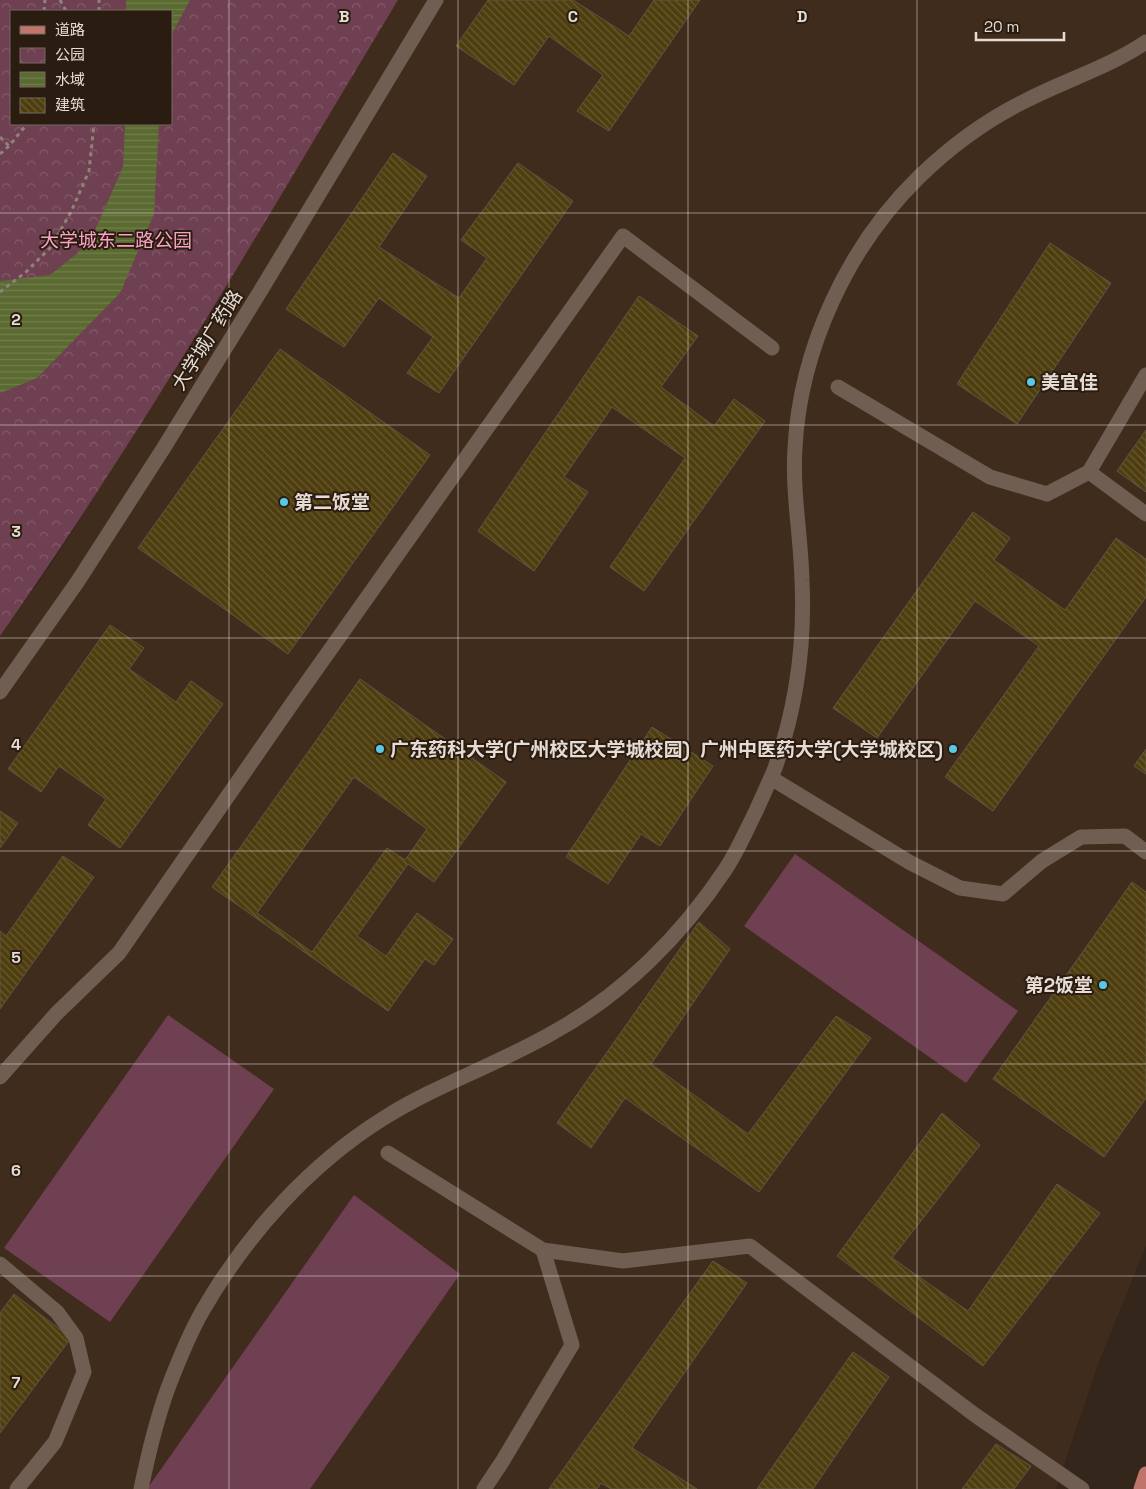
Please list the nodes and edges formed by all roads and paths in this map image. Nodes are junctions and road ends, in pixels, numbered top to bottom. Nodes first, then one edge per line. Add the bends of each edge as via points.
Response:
1 (436, 0) edge
2 (1146, 42) edge
3 (26, 125) edge
4 (94, 125) edge
5 (0, 137) edge
6 (9, 146) junction
7 (0, 154) edge
8 (0, 292) edge
9 (772, 348) dead end
10 (1146, 375) edge
11 (838, 387) dead end
12 (1089, 472) junction
13 (1146, 514) edge
14 (0, 692) edge
15 (771, 778) junction
16 (1146, 852) edge
17 (0, 1077) edge
18 (388, 1153) dead end
19 (543, 1250) junction
20 (0, 1264) edge
21 (1146, 1474) edge
22 (487, 1488) edge
23 (17, 1489) edge
24 (141, 1489) edge
25 (1082, 1489) edge
26 (1141, 1489) edge

1 - 14 lane, 大学城广药路 via 163,449 78,581
2 - 15 lane via 1104,66 984,123 950,149 880,220 838,288 824,319 805,379 795,444 802,584 800,662
3 - 6 path
4 - 8 path via 89,171 72,212 50,248
5 - 6 path
6 - 7 path
9 - 17 lane via 623,236 119,953 56,1014
10 - 12 lane
11 - 12 lane via 990,477 1047,494
12 - 13 lane
15 - 16 lane via 909,862 960,888 1003,894 1042,861 1081,838 1125,836
15 - 24 lane via 727,867 706,896 655,956 618,989 590,1011 554,1032 383,1118 326,1161 268,1219 202,1312 167,1390
18 - 19 lane
19 - 22 lane via 572,1345
19 - 25 lane via 623,1262 750,1246 975,1414
20 - 23 lane via 57,1312 76,1338 84,1372 55,1442
21 - 26 main road

